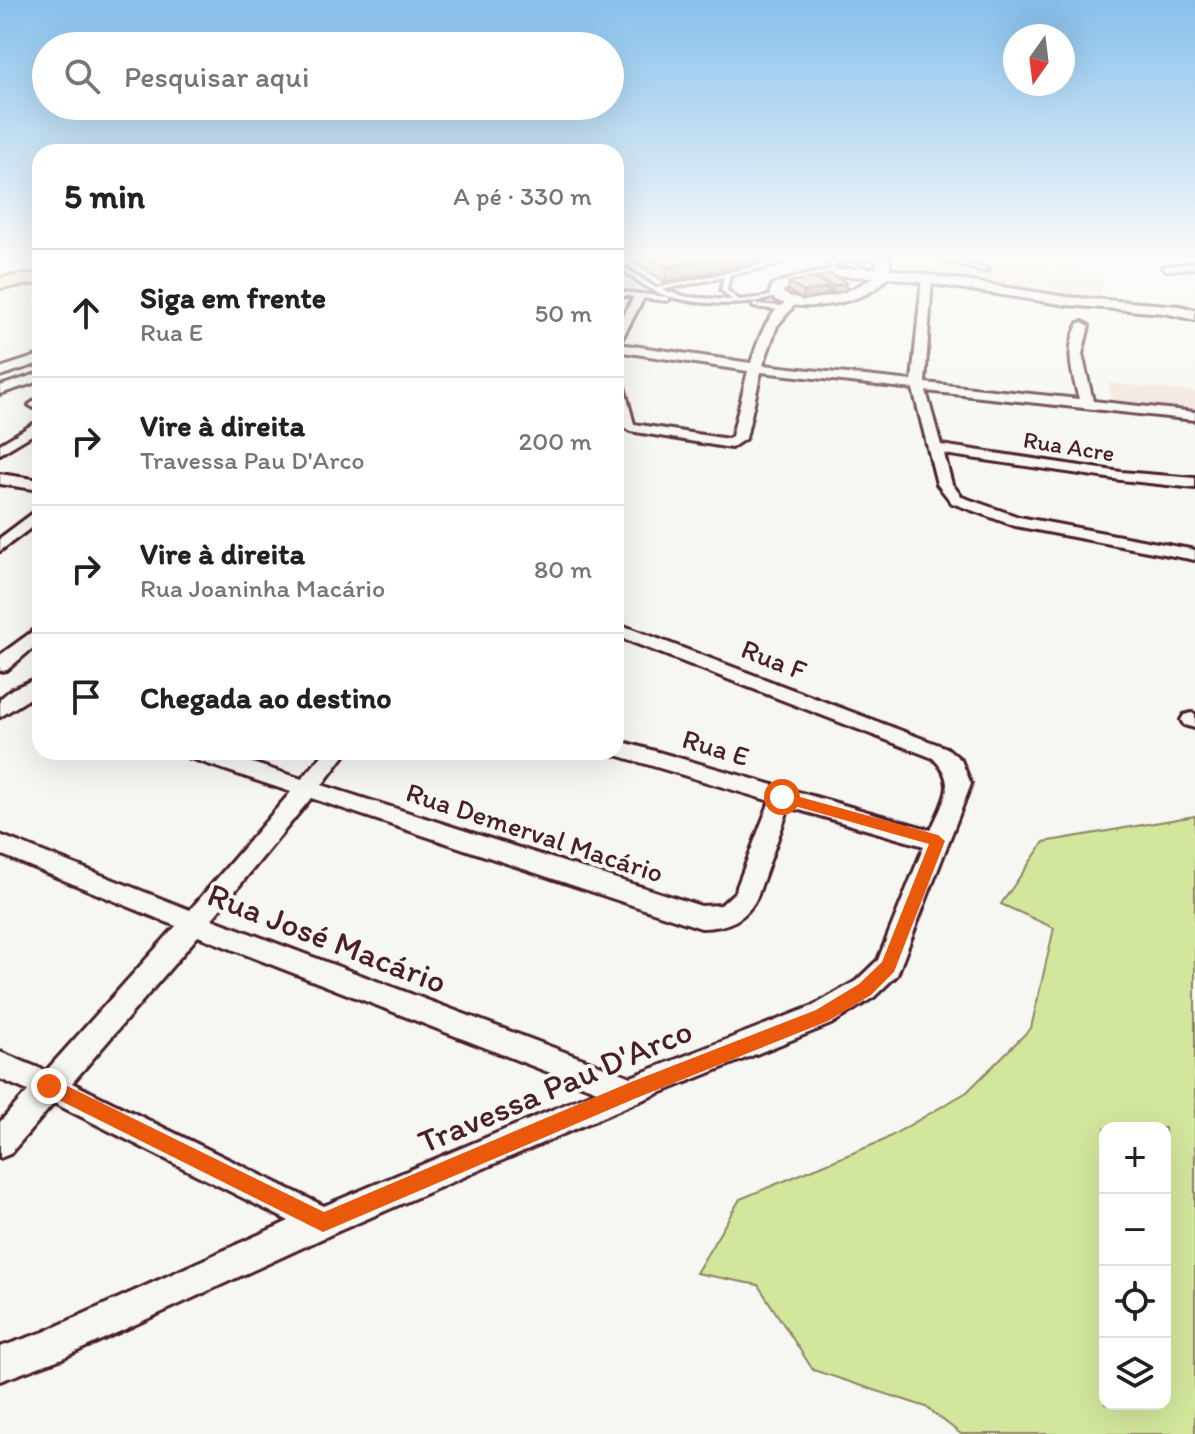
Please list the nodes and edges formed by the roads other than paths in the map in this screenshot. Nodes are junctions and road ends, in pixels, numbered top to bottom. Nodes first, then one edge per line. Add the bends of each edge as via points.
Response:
1 (770, 325) edge
2 (923, 325) edge
3 (1083, 326) dead end
4 (624, 348) edge
5 (32, 362) edge
6 (756, 368) junction
7 (0, 372) edge
8 (32, 380) edge
9 (918, 385) junction
10 (0, 390) edge
11 (1087, 403) junction
12 (624, 415) edge
13 (1195, 416) edge
14 (32, 429) edge
15 (936, 448) junction
16 (0, 450) edge
17 (0, 479) edge
18 (1195, 483) edge
19 (32, 484) edge
20 (32, 520) edge
21 (0, 546) edge
22 (1195, 555) edge
23 (624, 632) edge
24 (32, 639) edge
25 (0, 665) edge
26 (32, 686) edge
27 (9, 691) edge
28 (32, 698) edge
29 (0, 710) edge
30 (912, 743) joint
31 (624, 750) edge
32 (218, 760) edge
33 (330, 760) edge
34 (306, 789) junction
35 (782, 797) junction
36 (938, 841) junction
37 (0, 844) edge
38 (194, 923) junction
39 (0, 1065) edge
40 (49, 1086) junction
41 (631, 1091) junction
42 (0, 1144) edge
43 (323, 1222) junction
44 (0, 1364) edge

1 - 6 street
2 - 9 street
3 - 11 street via 1075,354
4 - 6 street
5 - 7 street
6 - 9 street
6 - 12 street via 739,438 731,444 635,429
8 - 10 street
9 - 11 street
9 - 15 street
11 - 13 street
14 - 16 street
15 - 18 street, Rua Acre
15 - 22 street via 948,489 970,507 1015,521
17 - 19 street
20 - 21 street
23 - 30 street, Rua F
24 - 25 street
26 - 27 street
27 - 28 street
27 - 29 street
30 - 36 street, Travessa Pau D'Arco via 940,753 960,784
31 - 35 street, Rua E
32 - 34 street, Rua Demerval Macário
33 - 34 street
34 - 35 street, Rua Demerval Macário via 701,917 722,918 736,911 745,897
34 - 38 street
35 - 36 street, Rua E
36 - 41 street, Travessa Pau D'Arco via 888,967 865,989 822,1015
37 - 38 street, Rua José Macário
38 - 40 street
38 - 41 street, Rua José Macário
39 - 40 street
40 - 42 street
40 - 43 street
41 - 43 street, Travessa Pau D'Arco
43 - 44 street, Travessa Pau D'Arco

